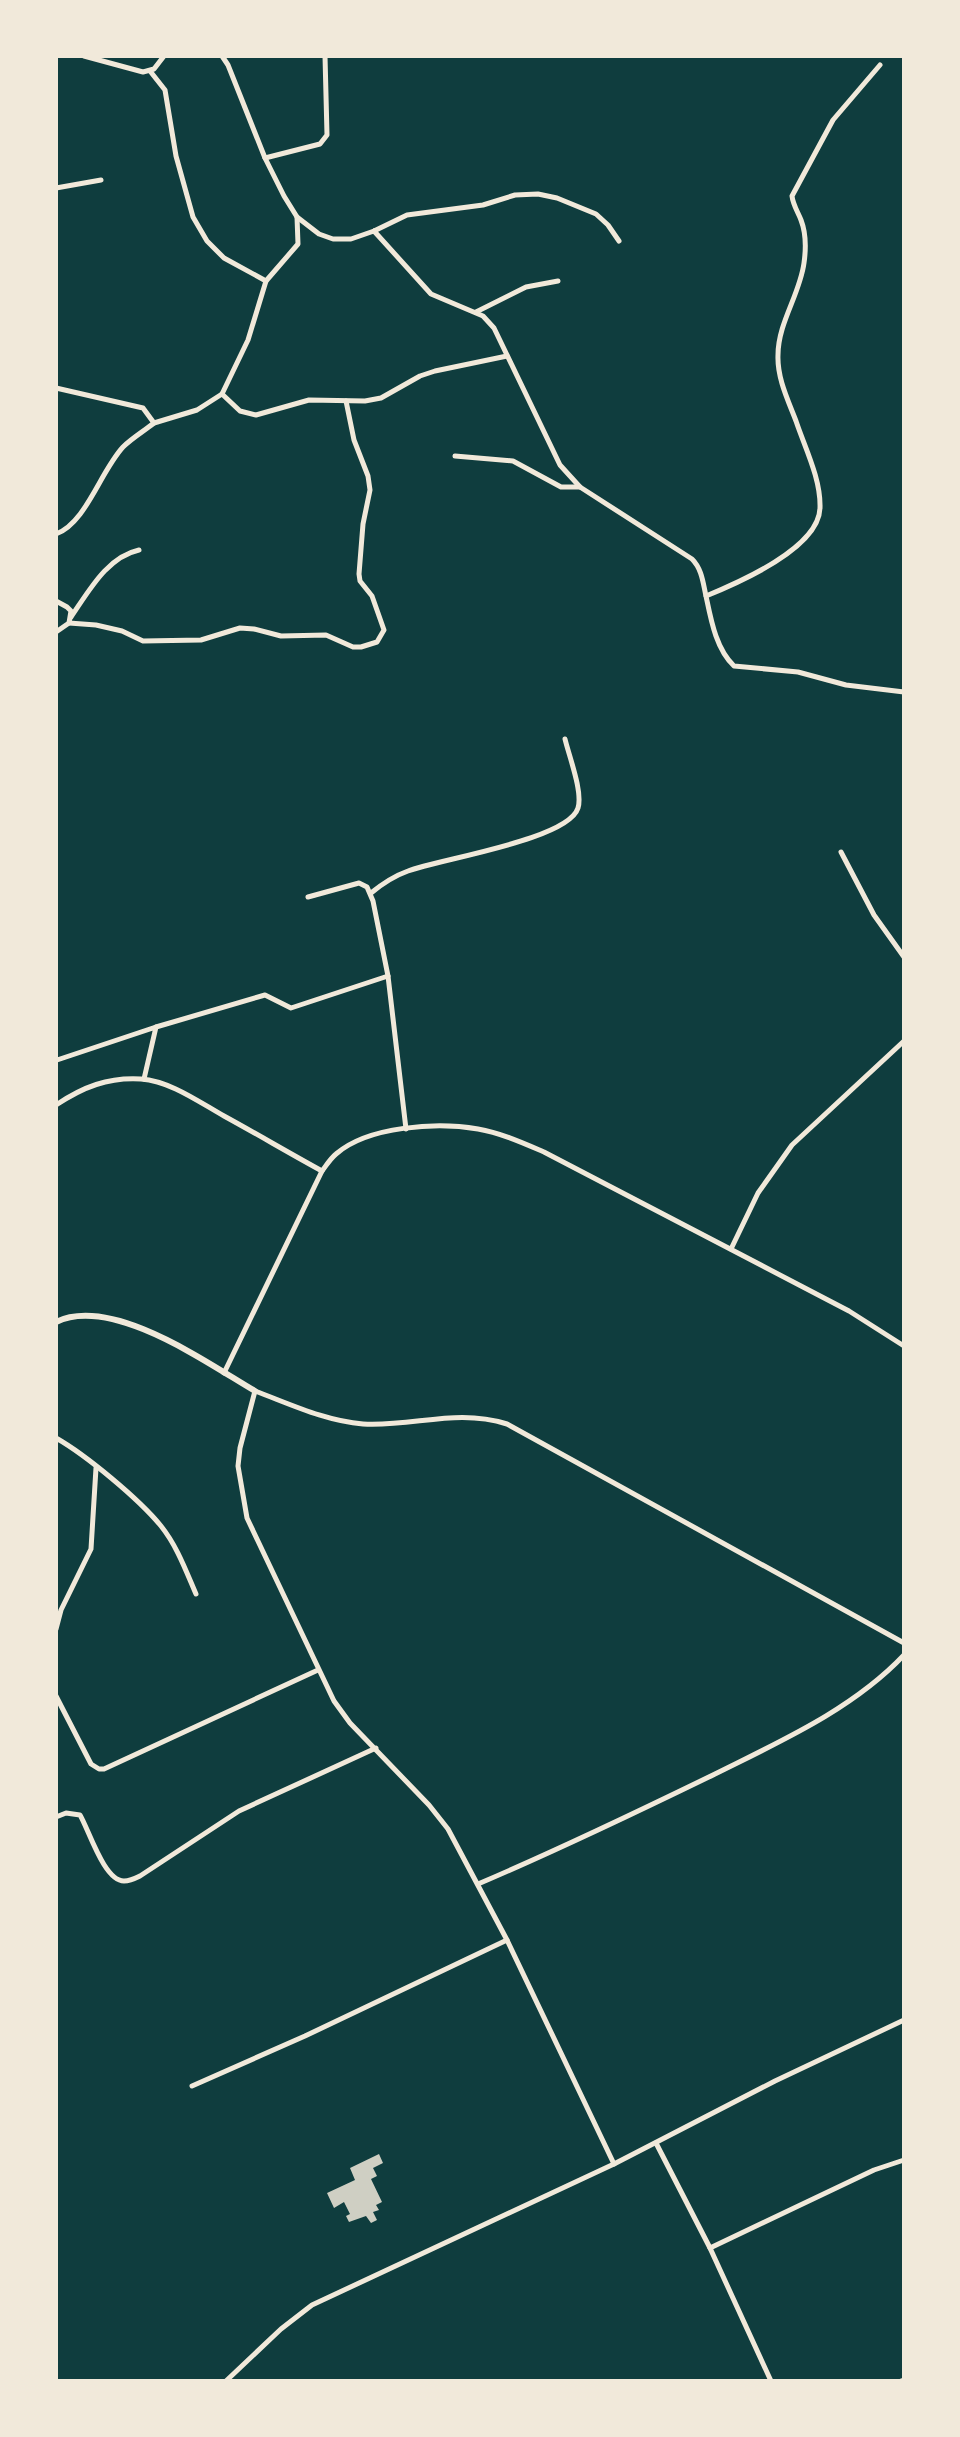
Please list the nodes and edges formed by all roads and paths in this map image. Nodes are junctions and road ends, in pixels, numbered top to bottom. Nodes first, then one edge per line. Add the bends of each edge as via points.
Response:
1 (83, 56) edge
2 (164, 56) edge
3 (222, 56) edge
4 (326, 56) edge
5 (880, 65) dead end
6 (150, 71) junction
7 (265, 158) junction
8 (101, 180) dead end
9 (56, 188) edge
10 (297, 217) junction
11 (374, 231) junction
12 (618, 241) dead end
13 (267, 281) junction
14 (558, 281) dead end
15 (476, 312) junction
16 (508, 356) junction
17 (56, 388) edge
18 (222, 394) junction
19 (346, 401) junction
20 (154, 423) junction
21 (455, 456) dead end
22 (580, 487) junction
23 (56, 534) edge
24 (139, 550) dead end
25 (706, 596) junction
26 (56, 601) edge
27 (70, 620) junction
28 (56, 632) edge
29 (904, 692) edge
30 (565, 739) dead end
31 (841, 852) dead end
32 (371, 893) junction
33 (308, 897) dead end
34 (904, 957) edge
35 (388, 976) junction
36 (156, 1027) junction
37 (904, 1041) edge
38 (57, 1060) edge
39 (144, 1079) junction
40 (56, 1105) edge
41 (407, 1129) junction
42 (322, 1171) junction
43 (731, 1249) junction
44 (56, 1322) edge
45 (904, 1346) edge
46 (224, 1373) junction
47 (255, 1391) junction
48 (56, 1438) edge
49 (96, 1468) junction
50 (195, 1594) dead end
51 (56, 1629) edge
52 (904, 1643) edge
53 (904, 1655) edge
54 (318, 1670) junction
55 (56, 1696) edge
56 (376, 1748) junction
57 (56, 1818) edge
58 (478, 1884) junction
59 (506, 1940) junction
60 (904, 2020) edge
61 (192, 2086) dead end
62 (656, 2143) junction
63 (904, 2160) edge
64 (614, 2164) junction
65 (710, 2248) junction
66 (226, 2381) edge
67 (771, 2381) edge

1 - 6 street
2 - 6 street
3 - 7 street
4 - 7 street via 325,140
5 - 25 street via 833,120 792,196 804,230 804,264 778,354 780,376 813,470 818,521 801,542 762,569
6 - 13 street via 165,90 178,166 193,217 207,241 225,258
7 - 10 street
8 - 9 street
10 - 11 street via 333,239
10 - 13 street via 298,244
11 - 12 street via 407,215 538,194 596,214
11 - 15 street via 431,294
13 - 18 street via 248,340
14 - 15 street via 526,287
15 - 16 street via 494,328
16 - 19 street via 435,371 381,398
16 - 22 street via 560,465
17 - 20 street via 143,408
18 - 19 street via 240,411 256,415 309,400
18 - 20 street via 197,410
19 - 27 street via 354,440 369,476 359,574 384,630 377,642 353,647 326,635 281,636 240,628 201,640 143,641 122,631
20 - 23 street via 124,447 75,523
21 - 22 street via 513,461 561,487
22 - 25 street via 698,564
24 - 27 street via 125,553 107,566
25 - 29 street via 714,629 734,666
26 - 27 street via 67,607
27 - 28 street
30 - 32 street via 579,795 578,809 571,818 520,842 408,871
31 - 34 street via 874,915
32 - 33 street via 359,883
32 - 35 street
35 - 36 street via 291,1007 265,995
35 - 41 street
36 - 38 street
36 - 39 street
37 - 43 street via 792,1145 758,1193
39 - 40 street via 95,1083
39 - 42 street via 185,1094
41 - 42 street via 350,1145 335,1154
41 - 43 street via 478,1129 514,1139
42 - 46 street
43 - 45 street via 849,1311
44 - 46 street via 80,1315 108,1317 146,1330
46 - 47 street
47 - 52 street via 344,1421 379,1424 464,1416 507,1424
47 - 54 street via 240,1448 242,1496 262,1553
48 - 49 street
49 - 50 street via 161,1527
49 - 51 street via 91,1549
53 - 58 street via 835,1710 740,1762
54 - 55 street via 104,1769 92,1764
54 - 56 street via 350,1723
56 - 57 street via 239,1811 140,1876 125,1881 113,1877 80,1815 66,1813
56 - 58 street via 448,1829
58 - 59 street
59 - 61 street
59 - 64 street
60 - 62 street
62 - 64 street
62 - 65 street
63 - 65 street
64 - 66 street via 312,2305
65 - 67 street

